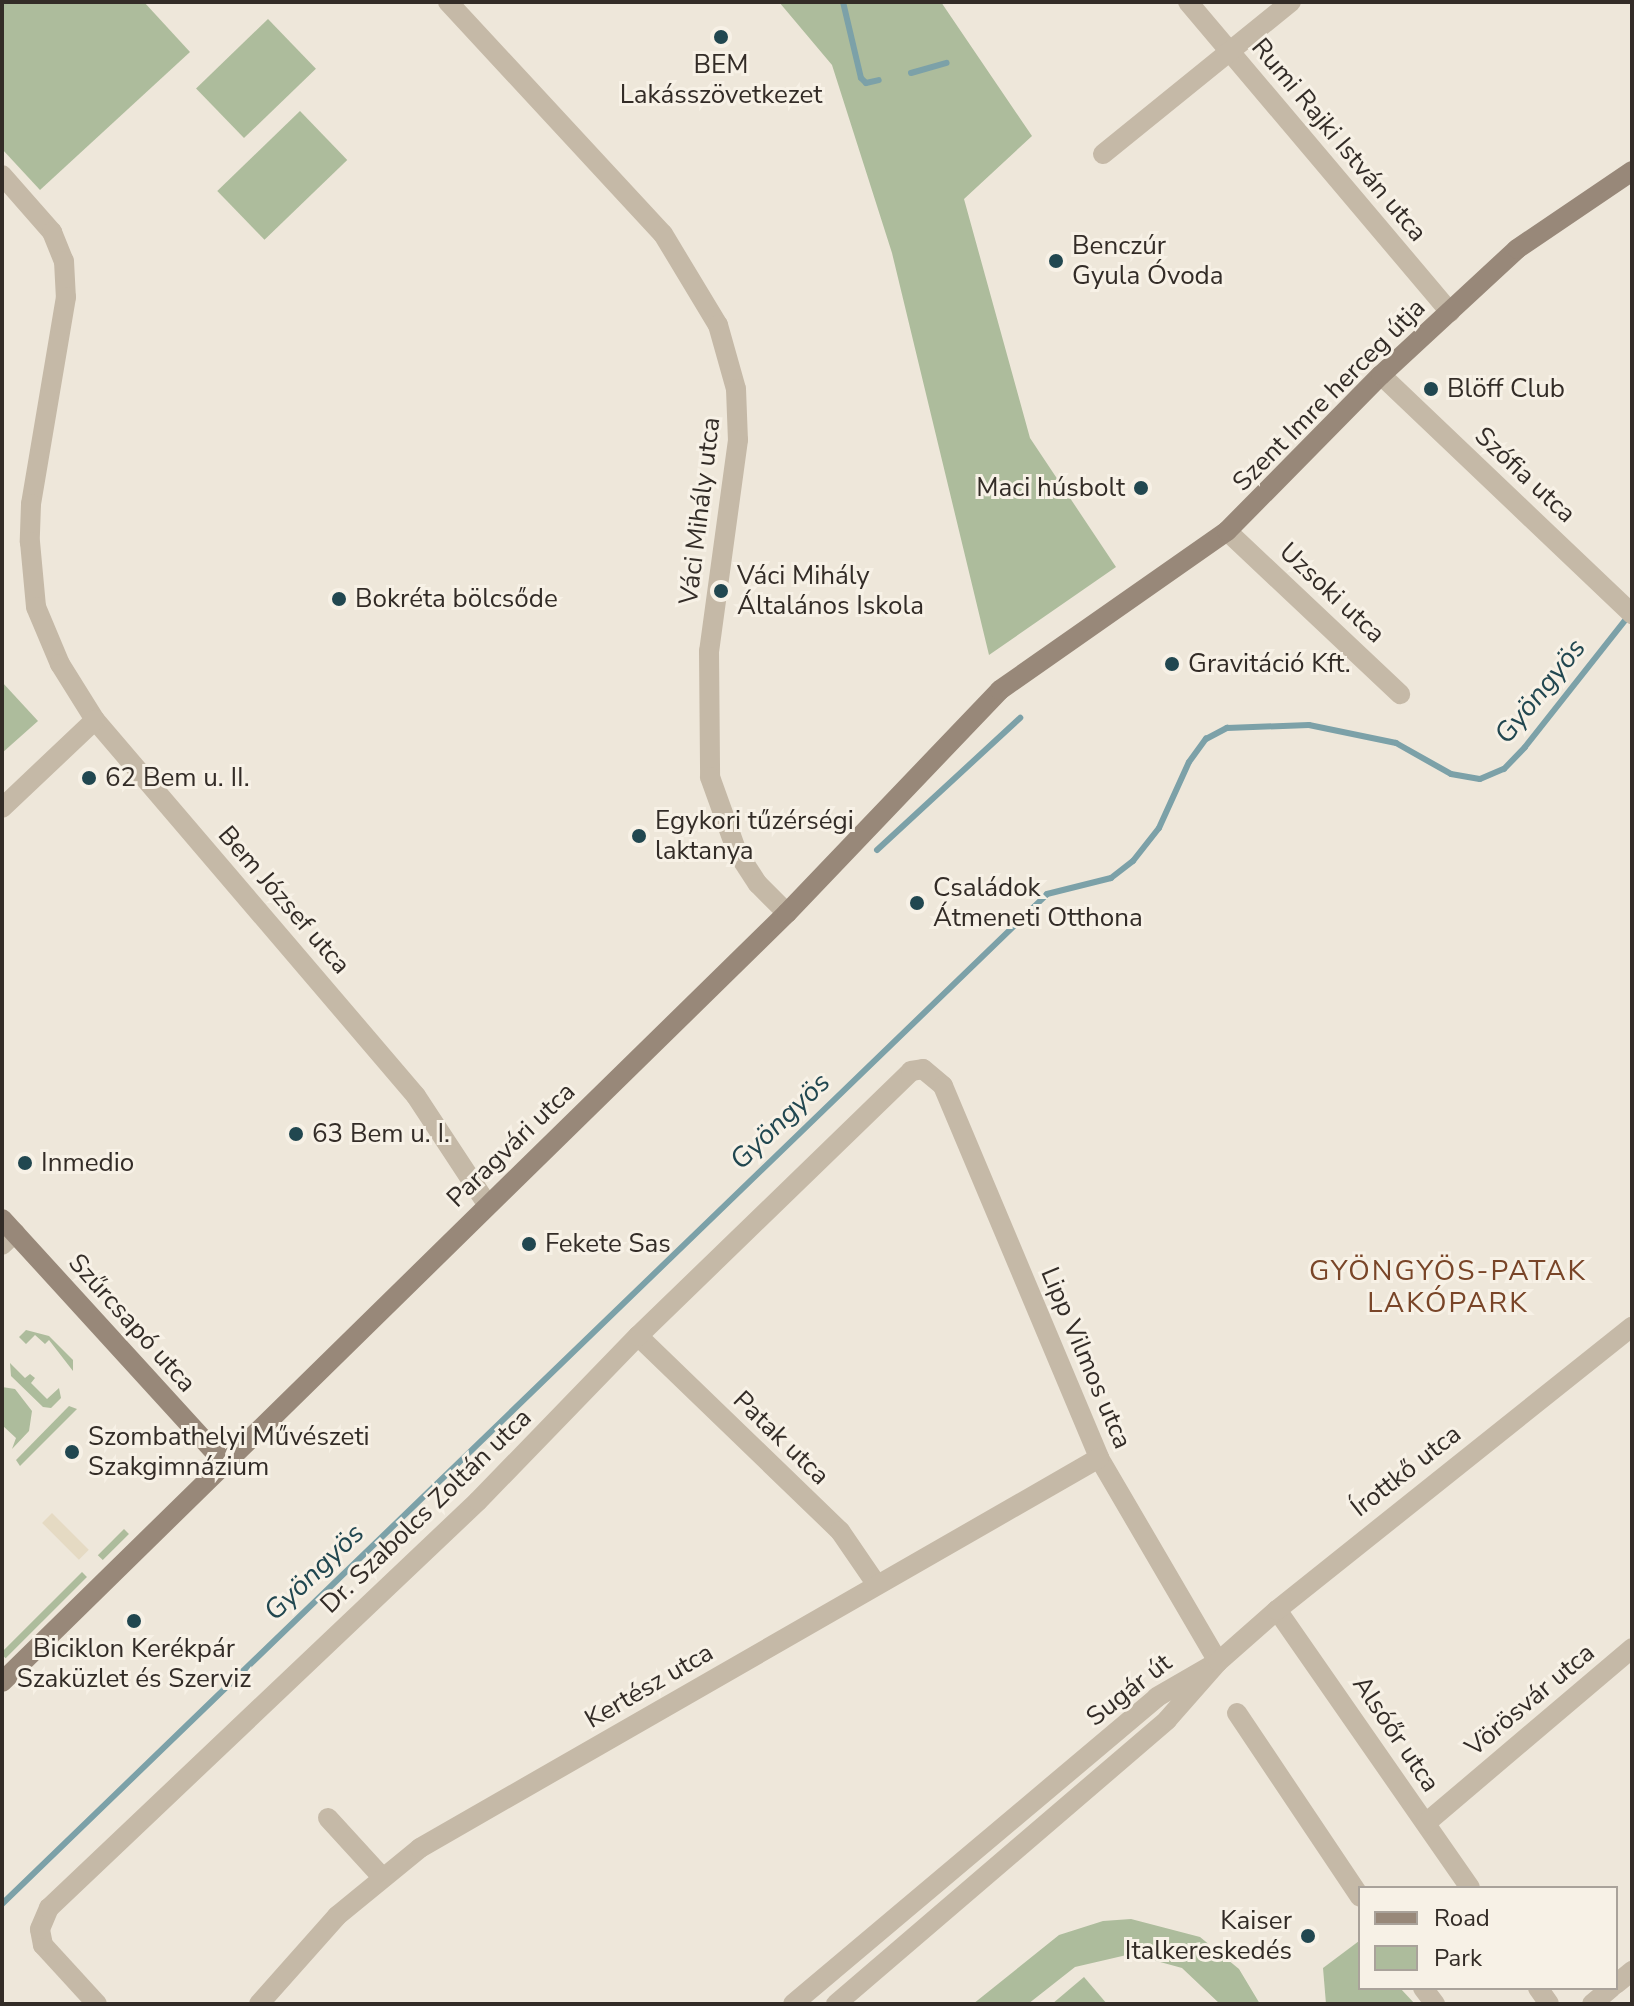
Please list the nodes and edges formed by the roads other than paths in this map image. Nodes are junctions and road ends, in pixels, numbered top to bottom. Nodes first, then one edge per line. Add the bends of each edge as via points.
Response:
1 (448, 2) edge
2 (1188, 2) edge
3 (1291, 2) edge
4 (1232, 54) junction
5 (1103, 154) dead end
6 (1632, 171) edge
7 (2, 175) edge
8 (1450, 312) junction
9 (1381, 375) junction
10 (1227, 531) junction
11 (1632, 614) edge
12 (1056, 647) joint
13 (1400, 694) dead end
14 (95, 720) junction
15 (2, 808) edge
16 (787, 913) junction
17 (923, 1069) joint
18 (487, 1204) junction
19 (6, 1232) edge
20 (1632, 1327) edge
21 (638, 1336) junction
22 (1099, 1458) junction
23 (224, 1462) junction
24 (877, 1585) junction
25 (1277, 1610) junction
26 (1632, 1648) edge
27 (1218, 1662) junction
28 (2, 1682) edge
29 (1237, 1713) dead end
30 (328, 1818) dead end
31 (1426, 1823) junction
32 (381, 1876) junction
33 (1469, 1886) edge
34 (1358, 1894) edge
35 (1609, 1990) edge
36 (97, 2004) edge
37 (259, 2004) edge
38 (793, 2004) edge
39 (836, 2004) edge
40 (1592, 2004) edge

1 - 16 street, Váci Mihály utca via 663,234 718,325 736,389 738,440 709,651 710,777 737,852 758,884
2 - 4 street, Rumi Rajki István utca
3 - 4 street
4 - 5 street
4 - 8 street, Rumi Rajki István utca
6 - 8 street, Szent Imre herceg útja via 1526,241
7 - 14 street, Bem József utca via 52,232 64,261 66,297 31,504 31,577 46,634
8 - 9 street, Szent Imre herceg útja
9 - 10 street, Szent Imre herceg útja
9 - 11 street, Szófia utca
10 - 12 street, Szent Imre herceg útja
10 - 13 street, Uzsoki utca
12 - 16 street, Paragvári utca via 1000,690
14 - 15 street
14 - 18 street, Bem József utca via 416,1096
16 - 18 street, Paragvári utca
17 - 21 street, Dr. Szabolcs Zoltán utca via 901,1078
17 - 22 street, Lipp Vilmos utca via 943,1086
18 - 23 street, Paragvári utca
19 - 23 street, Szűrcsapó utca
20 - 25 street, Írottkő utca
21 - 24 street, Patak utca via 840,1531
21 - 36 street, Dr. Szabolcs Zoltán utca via 478,1501 49,1908 40,1929 43,1945
22 - 24 street, Kertész utca
22 - 27 street, Lipp Vilmos utca
23 - 28 street, Paragvári utca
24 - 32 street, Kertész utca via 420,1848
25 - 27 street, Írottkő utca
25 - 31 street, Alsóőr utca
26 - 31 street, Vörösvár utca
27 - 38 street, Sugár út via 1157,1697
27 - 39 street, Sugár út via 1167,1720
29 - 34 street
30 - 32 street
31 - 33 street, Alsóőr utca
32 - 37 street, Kertész utca via 337,1916
35 - 40 street

